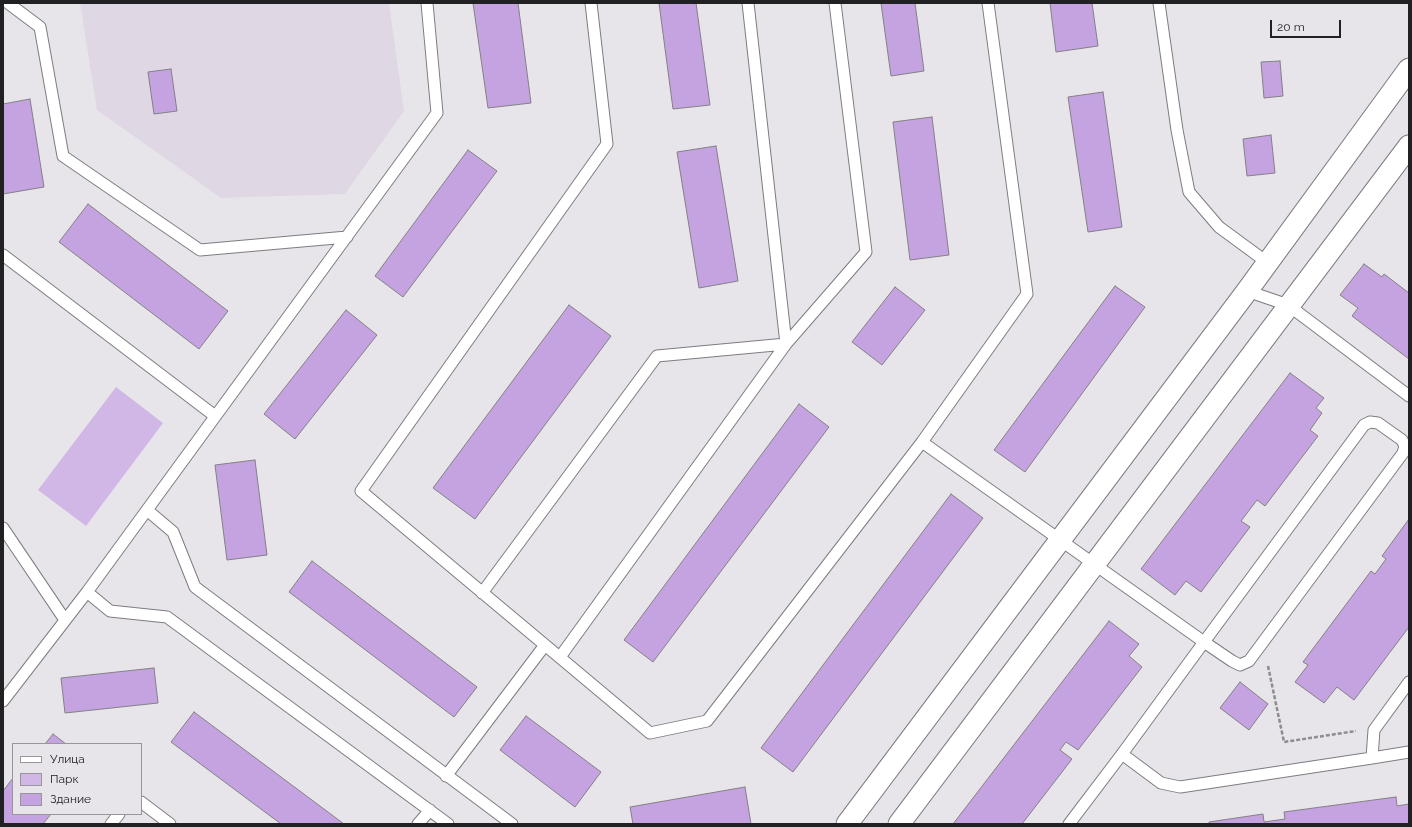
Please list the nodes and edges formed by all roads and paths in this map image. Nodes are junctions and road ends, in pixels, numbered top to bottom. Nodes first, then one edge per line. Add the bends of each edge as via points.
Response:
1 (8, 3) edge
2 (427, 3) edge
3 (591, 3) edge
4 (748, 3) edge
5 (835, 3) edge
6 (988, 3) edge
7 (1160, 3) edge
8 (1409, 69) edge
9 (1409, 146) edge
10 (347, 237) junction
11 (3, 255) edge
12 (1268, 263) junction
13 (1247, 291) junction
14 (1288, 305) junction
15 (786, 344) junction
16 (1409, 396) edge
17 (216, 416) junction
18 (922, 442) junction
19 (147, 510) junction
20 (3, 528) edge
21 (1060, 540) junction
22 (1094, 564) junction
23 (87, 592) junction
24 (482, 592) junction
25 (65, 620) junction
26 (1204, 642) junction
27 (1263, 642) junction
28 (545, 646) junction
29 (560, 657) junction
30 (1409, 682) edge
31 (3, 701) edge
32 (1376, 728) junction
33 (1409, 752) edge
34 (1122, 754) junction
35 (1372, 758) junction
36 (446, 776) junction
37 (142, 803) edge
38 (430, 810) junction
39 (117, 815) edge
40 (111, 824) edge
41 (170, 824) edge
42 (418, 824) edge
43 (448, 824) edge
44 (512, 824) edge
45 (847, 824) edge
46 (899, 824) edge
47 (1069, 824) edge

1 - 10 lane via 40,27 63,156 200,250
2 - 10 lane via 437,113
3 - 24 lane via 607,144 361,492
4 - 15 lane
5 - 15 lane via 866,252
6 - 18 lane via 1027,294
7 - 12 lane via 1177,130 1189,192 1220,226
8 - 12 street
9 - 14 street
10 - 17 lane
11 - 17 lane
12 - 13 street
13 - 14 lane
13 - 21 street
14 - 16 lane
14 - 22 street
15 - 24 lane via 657,356
15 - 29 lane
17 - 19 lane
18 - 21 lane
18 - 29 lane via 707,721 650,733
19 - 23 lane
19 - 36 lane via 173,532 195,587
20 - 25 lane
21 - 22 lane
21 - 45 street
22 - 26 lane
22 - 46 street
23 - 25 lane
23 - 38 lane via 110,611 167,616
24 - 28 lane
25 - 31 lane
26 - 27 lane via 1240,665 1249,661
26 - 27 lane via 1364,426 1370,422 1378,423 1402,440 1405,446 1403,453
26 - 34 lane
27 - 32 path via 1284,742
28 - 29 lane
28 - 36 lane
30 - 32 lane
32 - 35 lane
33 - 35 lane
34 - 35 lane via 1162,783 1180,787
34 - 47 lane
36 - 44 lane
37 - 41 lane
38 - 42 lane
38 - 43 lane
39 - 40 lane

